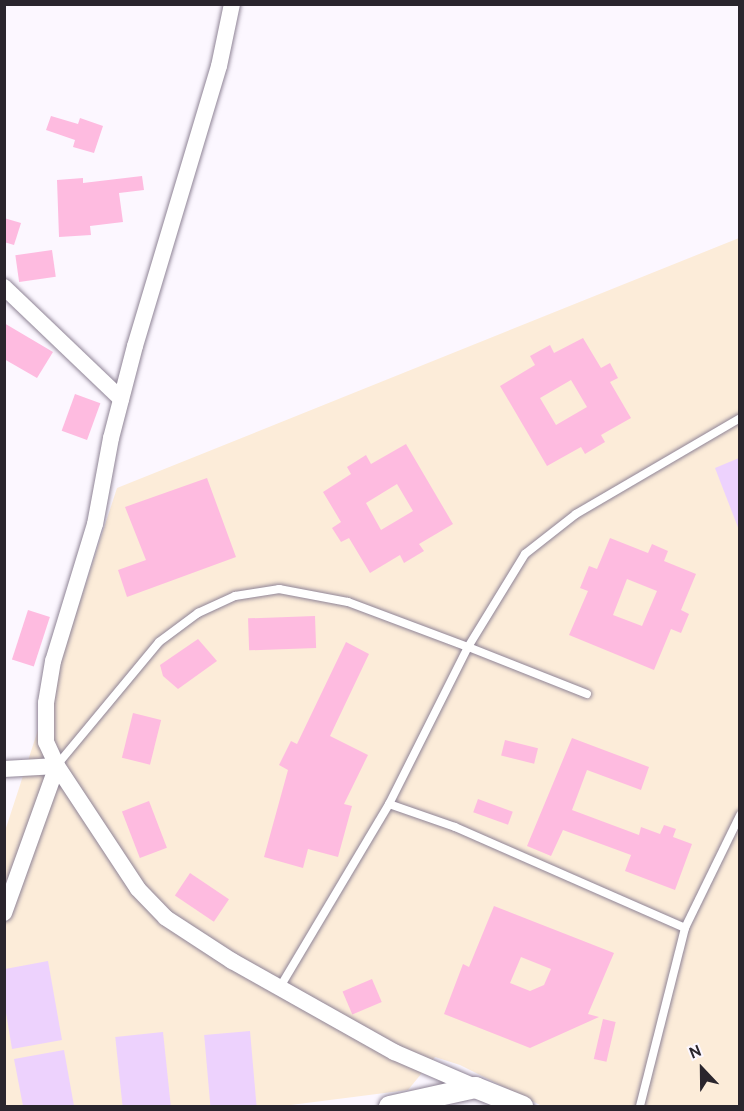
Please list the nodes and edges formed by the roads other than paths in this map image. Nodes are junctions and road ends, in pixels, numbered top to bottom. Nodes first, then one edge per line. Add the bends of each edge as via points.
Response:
1 (232, 4) edge
2 (4, 287) edge
3 (121, 399) junction
4 (740, 418) edge
5 (468, 647) junction
6 (587, 694) dead end
7 (57, 766) junction
8 (4, 769) edge
9 (389, 804) junction
10 (740, 815) edge
11 (4, 913) edge
12 (685, 928) junction
13 (280, 987) junction
14 (475, 1087) junction
15 (513, 1105) edge
16 (389, 1107) edge
17 (640, 1107) edge

1 - 3 street via 219,66
2 - 3 street
3 - 7 street via 96,524 53,661 46,703 46,742
4 - 5 lane via 576,514 525,554
5 - 6 lane
5 - 7 lane via 348,602 279,589 235,596 198,613 159,642
5 - 9 lane
7 - 8 street
7 - 11 street
7 - 13 street via 138,889 166,918
9 - 12 lane via 455,827
9 - 13 lane
10 - 12 lane
12 - 17 lane
13 - 14 street via 394,1052
14 - 15 street
14 - 16 street

